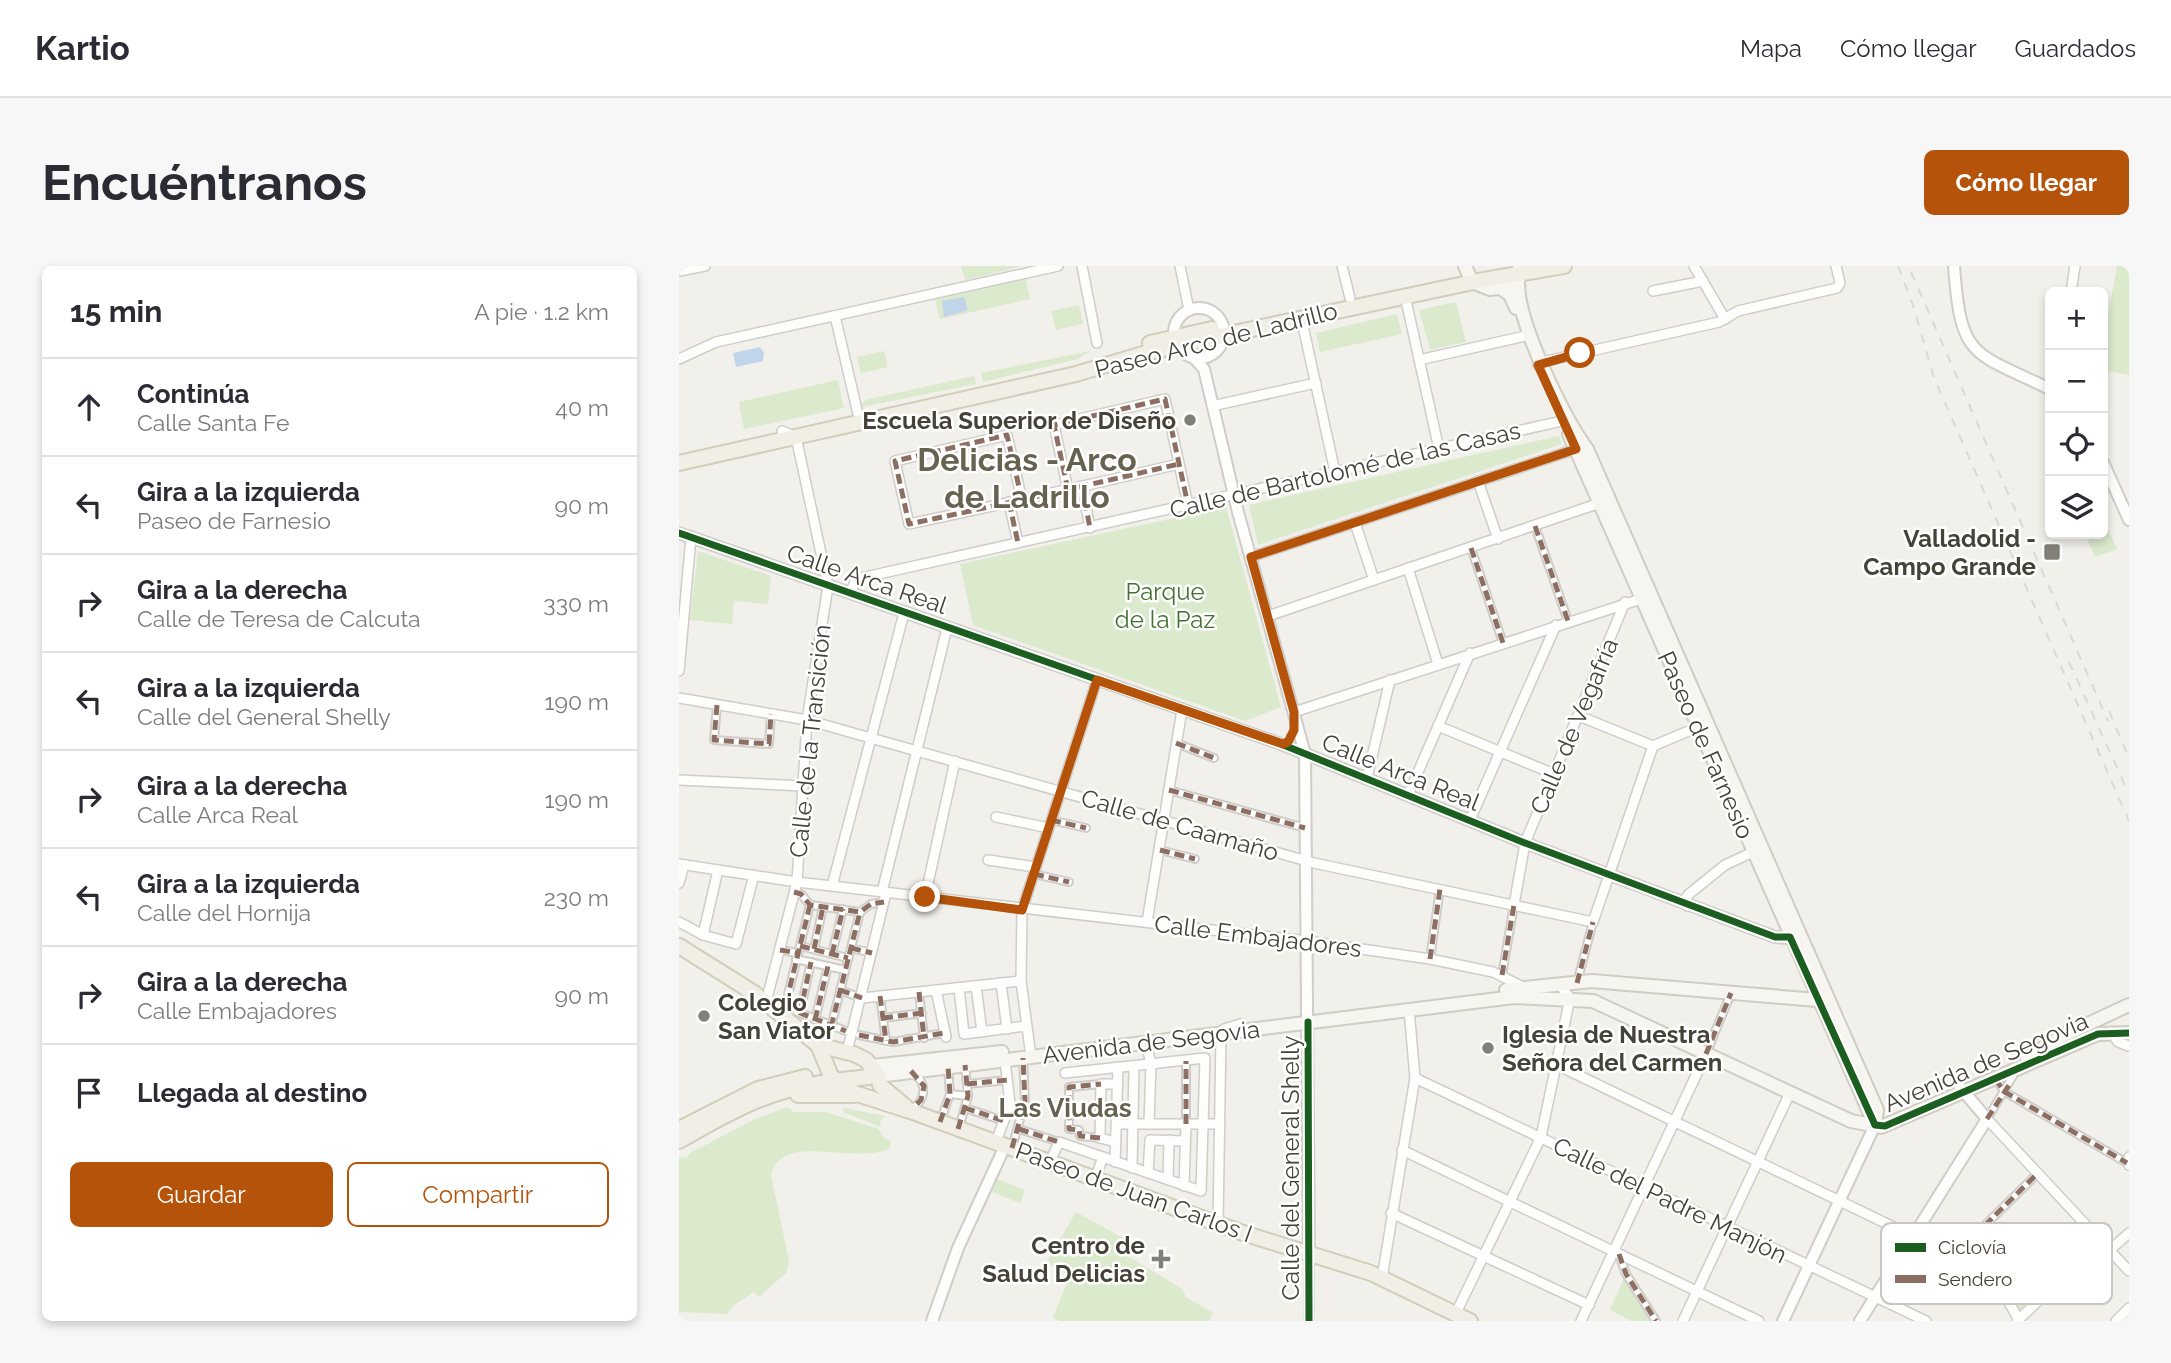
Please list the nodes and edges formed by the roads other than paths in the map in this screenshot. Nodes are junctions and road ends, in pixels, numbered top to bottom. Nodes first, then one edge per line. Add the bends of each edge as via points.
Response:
1 (705, 266) edge
2 (1058, 266) edge
3 (1081, 266) edge
4 (1180, 266) edge
5 (1342, 266) edge
6 (1502, 266) edge
7 (1564, 266) edge
8 (1694, 266) edge
9 (1836, 266) edge
10 (1954, 266) edge
11 (2075, 266) edge
12 (679, 271) edge
13 (1468, 274) edge
14 (1519, 274) edge
15 (1703, 281) junction
16 (2072, 287) edge
17 (1501, 289) junction
18 (1653, 291) dead end
19 (1350, 298) junction
20 (1407, 305) dead end
21 (1189, 309) junction
22 (835, 316) junction
23 (1725, 319) junction
24 (1303, 326) dead end
25 (1223, 331) junction
26 (1525, 336) junction
27 (1176, 342) junction
28 (1097, 344) dead end
29 (1211, 355) junction
30 (1194, 358) junction
31 (679, 359) edge
32 (1419, 360) junction
33 (1540, 363) junction
34 (1204, 369) junction
35 (1316, 383) junction
36 (2045, 385) edge
37 (1212, 406) junction
38 (864, 417) junction
39 (1562, 421) junction
40 (789, 434) junction
41 (1439, 449) junction
42 (1576, 449) junction
43 (679, 454) edge
44 (679, 463) edge
45 (1179, 464) junction
46 (1335, 472) junction
47 (2108, 472) edge
48 (1478, 481) junction
49 (1082, 486) junction
50 (1068, 489) junction
51 (1233, 495) junction
52 (1022, 500) junction
53 (1009, 502) junction
54 (1600, 503) junction
55 (1188, 505) junction
56 (2129, 520) edge
57 (1355, 523) junction
58 (1535, 526) junction
59 (1090, 528) junction
60 (679, 533) edge
61 (691, 537) junction
62 (1498, 538) junction
63 (1018, 543) junction
64 (1471, 548) junction
65 (1251, 557) junction
66 (1408, 568) junction
67 (1374, 580) junction
68 (828, 586) junction
69 (850, 594) junction
70 (1641, 597) junction
71 (1626, 602) junction
72 (1654, 604) junction
73 (904, 613) junction
74 (1268, 616) junction
75 (1568, 621) junction
76 (1556, 625) junction
77 (947, 628) junction
78 (1503, 643) junction
79 (1470, 653) junction
80 (1438, 664) junction
81 (679, 671) edge
82 (1097, 680) junction
83 (1390, 680) junction
84 (679, 698) edge
85 (717, 705) junction
86 (1182, 710) junction
87 (1294, 712) junction
88 (771, 714) junction
89 (1579, 716) junction
90 (807, 720) junction
91 (1438, 726) junction
92 (1698, 727) junction
93 (871, 738) junction
94 (1176, 743) junction
95 (1283, 744) junction
96 (1654, 746) junction
97 (918, 751) junction
98 (1499, 752) junction
99 (1305, 754) junction
100 (1213, 758) dead end
101 (955, 761) junction
102 (1554, 774) junction
103 (1367, 778) junction
104 (679, 779) edge
105 (803, 786) junction
106 (1169, 790) junction
107 (1061, 792) junction
108 (1408, 795) junction
109 (996, 817) dead end
110 (1164, 820) junction
111 (1470, 820) junction
112 (1050, 824) junction
113 (1086, 828) dead end
114 (1305, 828) junction
115 (1525, 843) junction
116 (1160, 850) junction
117 (1753, 852) junction
118 (1195, 859) dead end
119 (988, 860) dead end
120 (1306, 860) junction
121 (682, 864) edge
122 (718, 870) junction
123 (1035, 871) junction
124 (754, 875) junction
125 (1608, 876) junction
126 (797, 882) junction
127 (1069, 882) dead end
128 (679, 883) edge
129 (832, 886) junction
130 (1440, 889) junction
131 (794, 892) junction
132 (884, 896) junction
133 (925, 897) junction
134 (810, 905) junction
135 (1514, 905) junction
136 (1687, 906) junction
137 (823, 907) junction
138 (843, 909) junction
139 (1022, 910) junction
140 (860, 912) junction
141 (679, 922) edge
142 (1147, 922) junction
143 (1593, 922) junction
144 (1794, 922) junction
145 (703, 935) junction
146 (1790, 937) junction
147 (1307, 942) junction
148 (679, 946) edge
149 (851, 948) junction
150 (814, 949) junction
151 (780, 950) junction
152 (798, 953) junction
153 (872, 953) junction
154 (832, 954) junction
155 (848, 958) junction
156 (1430, 959) junction
157 (811, 962) junction
158 (828, 966) junction
159 (845, 970) junction
160 (1502, 975) junction
161 (1021, 981) junction
162 (1592, 981) junction
163 (1577, 982) junction
164 (1002, 983) junction
165 (1559, 984) junction
166 (976, 986) junction
167 (959, 988) junction
168 (1525, 988) junction
169 (840, 990) junction
170 (936, 990) junction
171 (919, 992) junction
172 (1731, 993) junction
173 (880, 996) junction
174 (862, 998) junction
175 (1570, 998) junction
176 (1590, 1000) junction
177 (1817, 1000) junction
178 (766, 1002) junction
179 (2129, 1005) edge
180 (1831, 1008) junction
181 (1409, 1010) junction
182 (800, 1013) junction
183 (922, 1013) junction
184 (883, 1018) junction
185 (1308, 1018) junction
186 (815, 1020) junction
187 (1240, 1024) junction
188 (1026, 1026) junction
189 (831, 1027) junction
190 (1007, 1029) junction
191 (846, 1031) dead end
192 (982, 1032) junction
193 (2111, 1032) junction
194 (2129, 1033) edge
195 (1221, 1034) junction
196 (859, 1035) dead end
197 (945, 1035) joint
198 (924, 1038) junction
199 (886, 1041) junction
200 (1146, 1043) junction
201 (2129, 1046) edge
202 (844, 1051) junction
203 (1028, 1054) junction
204 (1706, 1054) junction
205 (1005, 1060) junction
206 (1186, 1060) junction
207 (825, 1063) junction
208 (1151, 1064) junction
209 (965, 1065) junction
210 (1557, 1065) junction
211 (1134, 1066) junction
212 (948, 1067) junction
213 (1118, 1067) junction
214 (2017, 1069) junction
215 (907, 1071) junction
216 (1065, 1073) dead end
217 (810, 1076) junction
218 (877, 1076) junction
219 (1415, 1079) junction
220 (1995, 1079) junction
221 (1007, 1080) junction
222 (967, 1084) junction
223 (1101, 1084) junction
224 (1118, 1084) junction
225 (1962, 1090) junction
226 (780, 1092) junction
227 (2005, 1092) junction
228 (950, 1094) junction
229 (1789, 1095) junction
230 (863, 1096) junction
231 (968, 1096) junction
232 (896, 1100) junction
233 (965, 1108) junction
234 (913, 1110) junction
235 (1877, 1110) junction
236 (1987, 1119) junction
237 (1004, 1121) junction
238 (940, 1122) junction
239 (1675, 1122) junction
240 (1117, 1124) junction
241 (1132, 1124) junction
242 (1149, 1124) junction
243 (1186, 1124) junction
244 (1204, 1124) junction
245 (1220, 1124) junction
246 (1875, 1125) junction
247 (679, 1129) edge
248 (958, 1129) junction
249 (1019, 1129) junction
250 (1541, 1137) junction
251 (1100, 1138) junction
252 (1169, 1140) junction
253 (679, 1141) edge
254 (1185, 1141) junction
255 (1059, 1142) junction
256 (1116, 1142) junction
257 (1004, 1145) junction
258 (1402, 1150) junction
259 (1103, 1157) junction
260 (1050, 1162) junction
261 (1115, 1162) junction
262 (1759, 1162) junction
263 (2128, 1162) edge
264 (1132, 1168) junction
265 (1148, 1173) junction
266 (2038, 1174) junction
267 (1095, 1179) junction
268 (1168, 1180) junction
269 (1184, 1186) junction
270 (1644, 1187) junction
271 (1839, 1201) junction
272 (1510, 1202) junction
273 (1391, 1213) junction
274 (1887, 1223) edge
275 (1921, 1223) edge
276 (1987, 1223) edge
277 (2085, 1223) edge
278 (1218, 1224) junction
279 (1727, 1228) junction
280 (2129, 1233) edge
281 (2112, 1248) edge
282 (2112, 1252) edge
283 (1309, 1253) junction
284 (1617, 1253) junction
285 (1484, 1257) junction
286 (1808, 1266) junction
287 (2129, 1271) edge
288 (1382, 1278) junction
289 (1881, 1287) edge
290 (1697, 1291) junction
291 (1875, 1297) junction
292 (1881, 1300) edge
293 (1890, 1304) edge
294 (2009, 1304) edge
295 (2035, 1304) edge
296 (1589, 1305) junction
297 (2129, 1308) edge
298 (1456, 1313) junction
299 (2018, 1320) edge
300 (932, 1321) edge
301 (1309, 1321) edge
302 (1471, 1321) edge
303 (1581, 1321) edge
304 (1656, 1321) edge
305 (1683, 1321) edge
306 (1759, 1321) edge
307 (1783, 1321) edge
308 (1860, 1321) edge
309 (1926, 1321) edge
310 (2116, 1321) edge

1 - 12 street
2 - 22 street
3 - 28 street
4 - 21 street
5 - 19 street
6 - 13 main road, Paseo Arco de Ladrillo
7 - 14 main road, Paseo Arco de Ladrillo
8 - 15 street
9 - 23 street via 1837,288 1738,311
10 - 36 street via 1958,313 1966,340 1986,358
11 - 16 street
13 - 14 main road, Paseo Arco de Ladrillo
13 - 17 main road via 1483,287
13 - 19 main road, Paseo Arco de Ladrillo
13 - 25 main road, Paseo Arco de Ladrillo
14 - 17 main road
14 - 33 main road, Paseo de Farnesio via 1517,294
15 - 18 street
15 - 23 street
17 - 26 main road, Paseo de Farnesio via 1513,300
19 - 25 main road, Paseo Arco de Ladrillo
20 - 32 street
21 - 25 street via 1209,311
21 - 27 street via 1175,326
22 - 31 street via 716,342
22 - 38 street via 854,397
23 - 33 street
24 - 35 street
25 - 27 main road, Paseo Arco de Ladrillo
25 - 29 street via 1219,347
26 - 32 street
26 - 33 main road, Paseo de Farnesio
27 - 30 street
27 - 38 main road, Paseo Arco de Ladrillo
29 - 30 street
29 - 34 street
30 - 34 street
32 - 41 street
33 - 39 main road, Paseo de Farnesio
33 - 72 main road, Paseo de Farnesio via 1587,449
34 - 37 street, Calle del General Shelly
35 - 37 street
35 - 46 street
37 - 51 street, Calle del General Shelly
38 - 40 main road, Paseo Arco de Ladrillo
39 - 41 street, Calle de Bartolomé de las Casas
39 - 42 main road, Paseo de Farnesio
40 - 43 main road, Paseo Arco de Ladrillo
40 - 44 main road, Paseo Arco de Ladrillo
40 - 68 street, Calle de la Transición
41 - 46 street, Calle de Bartolomé de las Casas
42 - 48 street
42 - 54 main road, Paseo de Farnesio
45 - 49 street
45 - 50 street via 1164,399 1054,425
45 - 55 street
46 - 51 street, Calle de Bartolomé de las Casas
47 - 56 street
48 - 57 street
48 - 62 street
49 - 50 street
49 - 59 street
50 - 52 street
51 - 55 street, Calle de Bartolomé de las Casas
51 - 65 street, Calle del General Shelly
52 - 53 street
52 - 53 street via 1007,435 895,461 909,524
53 - 63 street
54 - 58 street
54 - 70 main road, Paseo de Farnesio
55 - 59 street, Calle de Bartolomé de las Casas
57 - 65 street
57 - 67 street
58 - 62 street
58 - 75 street
59 - 63 street, Calle de Bartolomé de las Casas
60 - 61 street, Calle Arca Real
61 - 68 street, Calle Arca Real
61 - 81 street
62 - 64 street
63 - 69 street, Calle de Bartolomé de las Casas via 856,579
64 - 66 street
64 - 78 street
65 - 74 street, Calle del General Shelly
66 - 67 street
66 - 80 street
67 - 74 street
68 - 69 street, Calle Arca Real
68 - 90 street, Calle de la Transición
69 - 73 street, Calle Arca Real
70 - 71 street
70 - 72 street
70 - 92 main road, Paseo de Farnesio
71 - 75 street
71 - 89 street, Calle de Vegafría
72 - 144 main road, Paseo de Farnesio
73 - 77 street, Calle Arca Real
73 - 93 street
74 - 87 street, Calle del General Shelly
75 - 76 street
76 - 78 street
76 - 98 street
77 - 82 street, Calle Arca Real
77 - 97 street
78 - 79 street
79 - 80 street
79 - 91 street
80 - 83 street
82 - 86 street, Calle Arca Real
82 - 107 street
83 - 87 street
83 - 103 street
84 - 85 street, Calle de Caamaño
85 - 88 street, Calle de Caamaño
85 - 88 street via 713,740 769,744
86 - 94 street
86 - 95 street, Calle Arca Real
87 - 95 street via 1293,735
87 - 99 street, Calle del General Shelly
88 - 90 street, Calle de Caamaño
89 - 96 street
89 - 102 street, Calle de Vegafría
90 - 93 street, Calle de Caamaño
90 - 105 street, Calle de la Transición
91 - 98 street
91 - 108 street
92 - 96 street
92 - 117 main road, Paseo de Farnesio
93 - 97 street, Calle de Caamaño
93 - 129 street
94 - 100 street
94 - 106 street
95 - 99 street, Calle Arca Real
96 - 125 street
97 - 101 street, Calle de Caamaño
97 - 132 street
98 - 102 street
98 - 111 street
99 - 103 street, Calle Arca Real
99 - 114 street, Calle del General Shelly
101 - 107 street, Calle de Caamaño
101 - 133 street
102 - 115 street, Calle de Vegafría
103 - 108 street, Calle Arca Real
104 - 105 street
105 - 126 street, Calle de la Transición
106 - 110 street
106 - 114 street
107 - 110 street, Calle de Caamaño
107 - 112 street
108 - 111 street, Calle Arca Real
109 - 112 street
110 - 116 street
110 - 120 street, Calle de Caamaño
111 - 115 street, Calle Arca Real
112 - 113 street
112 - 123 street
114 - 120 street, Calle del General Shelly
115 - 125 street, Calle Arca Real
115 - 135 street, Calle de Vegafría
116 - 118 street
116 - 142 street
117 - 136 street via 1716,872 1689,894
117 - 146 main road, Paseo de Farnesio
119 - 123 street
120 - 130 street, Calle de Caamaño
120 - 147 street, Calle del General Shelly
121 - 122 street, Calle Embajadores
121 - 128 street
122 - 124 street, Calle Embajadores
122 - 145 street
123 - 127 street
123 - 139 street
124 - 126 street, Calle Embajadores
124 - 145 street via 736,944
125 - 136 street, Calle Arca Real
125 - 143 street
126 - 129 street, Calle Embajadores
126 - 131 street, Calle de la Transición
129 - 132 street, Calle Embajadores
130 - 135 street, Calle de Caamaño
130 - 156 street
131 - 134 street
131 - 151 street, Calle de la Transición
132 - 133 street, Calle Embajadores
132 - 140 street
132 - 153 street
133 - 139 street, Calle Embajadores
134 - 137 street
134 - 152 street
135 - 143 street, Calle de Caamaño
135 - 160 street, Calle de Vegafría
136 - 146 street, Calle Arca Real via 1775,937
137 - 138 street
137 - 150 street
138 - 140 street
138 - 154 street
139 - 142 street, Calle Embajadores
139 - 161 street
140 - 149 street
141 - 145 street
142 - 147 street, Calle Embajadores
143 - 163 street
144 - 146 street
144 - 180 main road, Paseo de Farnesio
146 - 177 main road, Paseo de Farnesio
147 - 156 street, Calle Embajadores
147 - 185 street, Calle del General Shelly
148 - 178 main road, Paseo de Juan Carlos I
149 - 153 street
149 - 155 street
150 - 152 street
150 - 154 street
151 - 152 street
151 - 178 street, Calle de la Transición
152 - 157 street
152 - 182 street via 785,1006
153 - 174 street
154 - 155 street
155 - 159 street
156 - 160 street, Calle Embajadores
157 - 158 street
157 - 182 street
158 - 159 street
158 - 186 street
159 - 169 street
160 - 168 street, Calle Embajadores
161 - 164 street
161 - 188 street
162 - 163 main road
162 - 172 main road
162 - 176 main road
163 - 165 main road
164 - 166 street
164 - 190 street
165 - 168 main road
165 - 175 street
166 - 167 street
166 - 192 street
167 - 170 street
167 - 192 street via 964,1034
168 - 185 main road, Avenida de Segovia
169 - 174 street
169 - 189 street
170 - 171 street
170 - 197 street
171 - 173 street
171 - 183 street
172 - 177 main road
172 - 204 street
173 - 174 street
173 - 184 street
174 - 202 street
175 - 176 main road, Avenida de Segovia
175 - 181 main road, Avenida de Segovia via 1514,997
175 - 210 street
176 - 204 main road, Avenida de Segovia
177 - 180 main road
177 - 246 main road, Paseo de Farnesio
178 - 207 main road, Paseo de Juan Carlos I
179 - 225 main road, Avenida de Segovia
180 - 235 main road, Paseo de Farnesio
181 - 185 main road, Avenida de Segovia
181 - 219 street
182 - 186 street
183 - 184 street
183 - 198 street
184 - 199 street
185 - 187 main road, Avenida de Segovia
185 - 195 main road, Avenida de Segovia
185 - 283 street, Calle del General Shelly
186 - 189 street
187 - 195 street
187 - 203 main road, Avenida de Segovia
188 - 190 street
188 - 203 street
189 - 191 street
190 - 192 street
193 - 194 main road, Avenida de Segovia
193 - 201 street, Avenida de Segovia via 2118,1042
193 - 214 main road, Avenida de Segovia
195 - 200 main road, Avenida de Segovia
195 - 245 street
196 - 199 street
197 - 198 street
198 - 199 street
200 - 203 main road, Avenida de Segovia
200 - 208 street
202 - 207 main road, Paseo de Juan Carlos I
202 - 218 main road, Paseo de Juan Carlos I
203 - 205 main road, Avenida de Segovia
203 - 218 main road, Avenida de Segovia
203 - 249 street
204 - 229 main road, Avenida de Segovia
204 - 239 street
205 - 209 main road, Avenida de Segovia
205 - 221 street
206 - 208 street
206 - 243 street
206 - 244 street via 1205,1058
207 - 217 main road
207 - 217 main road
207 - 218 main road
207 - 226 main road
207 - 230 main road, Paseo de Juan Carlos I
208 - 211 street
208 - 242 street
209 - 212 main road, Avenida de Segovia
209 - 222 street
210 - 239 street
210 - 250 street
211 - 213 street
211 - 241 street
212 - 215 main road, Avenida de Segovia
212 - 228 street
213 - 216 street
213 - 224 street
214 - 220 main road, Avenida de Segovia
214 - 227 street
215 - 218 main road, Avenida de Segovia
215 - 232 main road via 895,1085
215 - 234 street via 924,1086
217 - 247 main road via 758,1089
218 - 230 main road via 876,1094
218 - 232 main road, Paseo de Juan Carlos I
219 - 250 street, Calle del Padre Manjón
219 - 258 street
220 - 225 main road, Avenida de Segovia
220 - 227 street
221 - 222 street
221 - 237 street via 1010,1104
222 - 231 street
223 - 224 street
223 - 251 street
223 - 251 street via 1069,1087 1069,1129 1079,1130 1080,1136
224 - 240 street
225 - 235 main road, Avenida de Segovia via 1890,1116
225 - 236 street
225 - 246 main road, Avenida de Segovia via 1885,1126
226 - 230 main road
226 - 253 main road via 741,1107
227 - 236 street
227 - 263 street
228 - 231 street
228 - 238 street
229 - 246 main road, Avenida de Segovia via 1851,1121
229 - 262 street
230 - 234 main road, Paseo de Juan Carlos I
231 - 233 street
232 - 234 main road, Paseo de Juan Carlos I
233 - 237 street
233 - 248 street
234 - 238 main road, Paseo de Juan Carlos I
235 - 246 main road, Avenida de Segovia
236 - 266 street
236 - 275 street
237 - 257 street
238 - 248 main road, Paseo de Juan Carlos I
239 - 262 street
239 - 270 street
240 - 241 street
240 - 256 street
241 - 242 street
241 - 264 street
242 - 243 street
243 - 244 street
243 - 254 street
244 - 245 street
244 - 269 street via 1201,1191
245 - 278 street
246 - 271 street
248 - 257 main road, Paseo de Juan Carlos I
249 - 255 street
249 - 257 street
250 - 270 street, Calle del Padre Manjón
250 - 272 street
251 - 256 street
252 - 254 street
252 - 265 street via 1150,1140
252 - 268 street
254 - 269 street
255 - 259 street
255 - 260 street
256 - 261 street
257 - 260 main road, Paseo de Juan Carlos I
257 - 300 street via 958,1248
258 - 272 street
258 - 273 street
259 - 261 street
259 - 267 street
260 - 267 main road, Paseo de Juan Carlos I
261 - 264 street
262 - 271 street
262 - 279 street
264 - 265 street
265 - 268 street
266 - 276 street
266 - 277 street
267 - 278 main road, Paseo de Juan Carlos I
268 - 269 street
270 - 279 street, Calle del Padre Manjón
270 - 284 street
271 - 274 street
271 - 286 street
272 - 284 street
272 - 285 street
273 - 285 street
273 - 288 street
278 - 283 main road, Paseo de Juan Carlos I
279 - 286 street, Calle del Padre Manjón
279 - 290 street
280 - 281 street
282 - 287 street
283 - 288 main road, Paseo de Juan Carlos I
283 - 301 street, Calle del General Shelly
284 - 290 street
284 - 296 street
284 - 304 street
285 - 296 street
285 - 298 street
286 - 291 street, Calle del Padre Manjón
286 - 307 street
288 - 298 main road, Paseo de Juan Carlos I
289 - 291 street
290 - 305 street
290 - 306 street
291 - 292 street, Calle del Padre Manjón
291 - 308 street
293 - 309 street, Calle del Padre Manjón
294 - 299 street
295 - 299 street
296 - 303 street
297 - 310 street
298 - 302 main road, Paseo de Juan Carlos I

